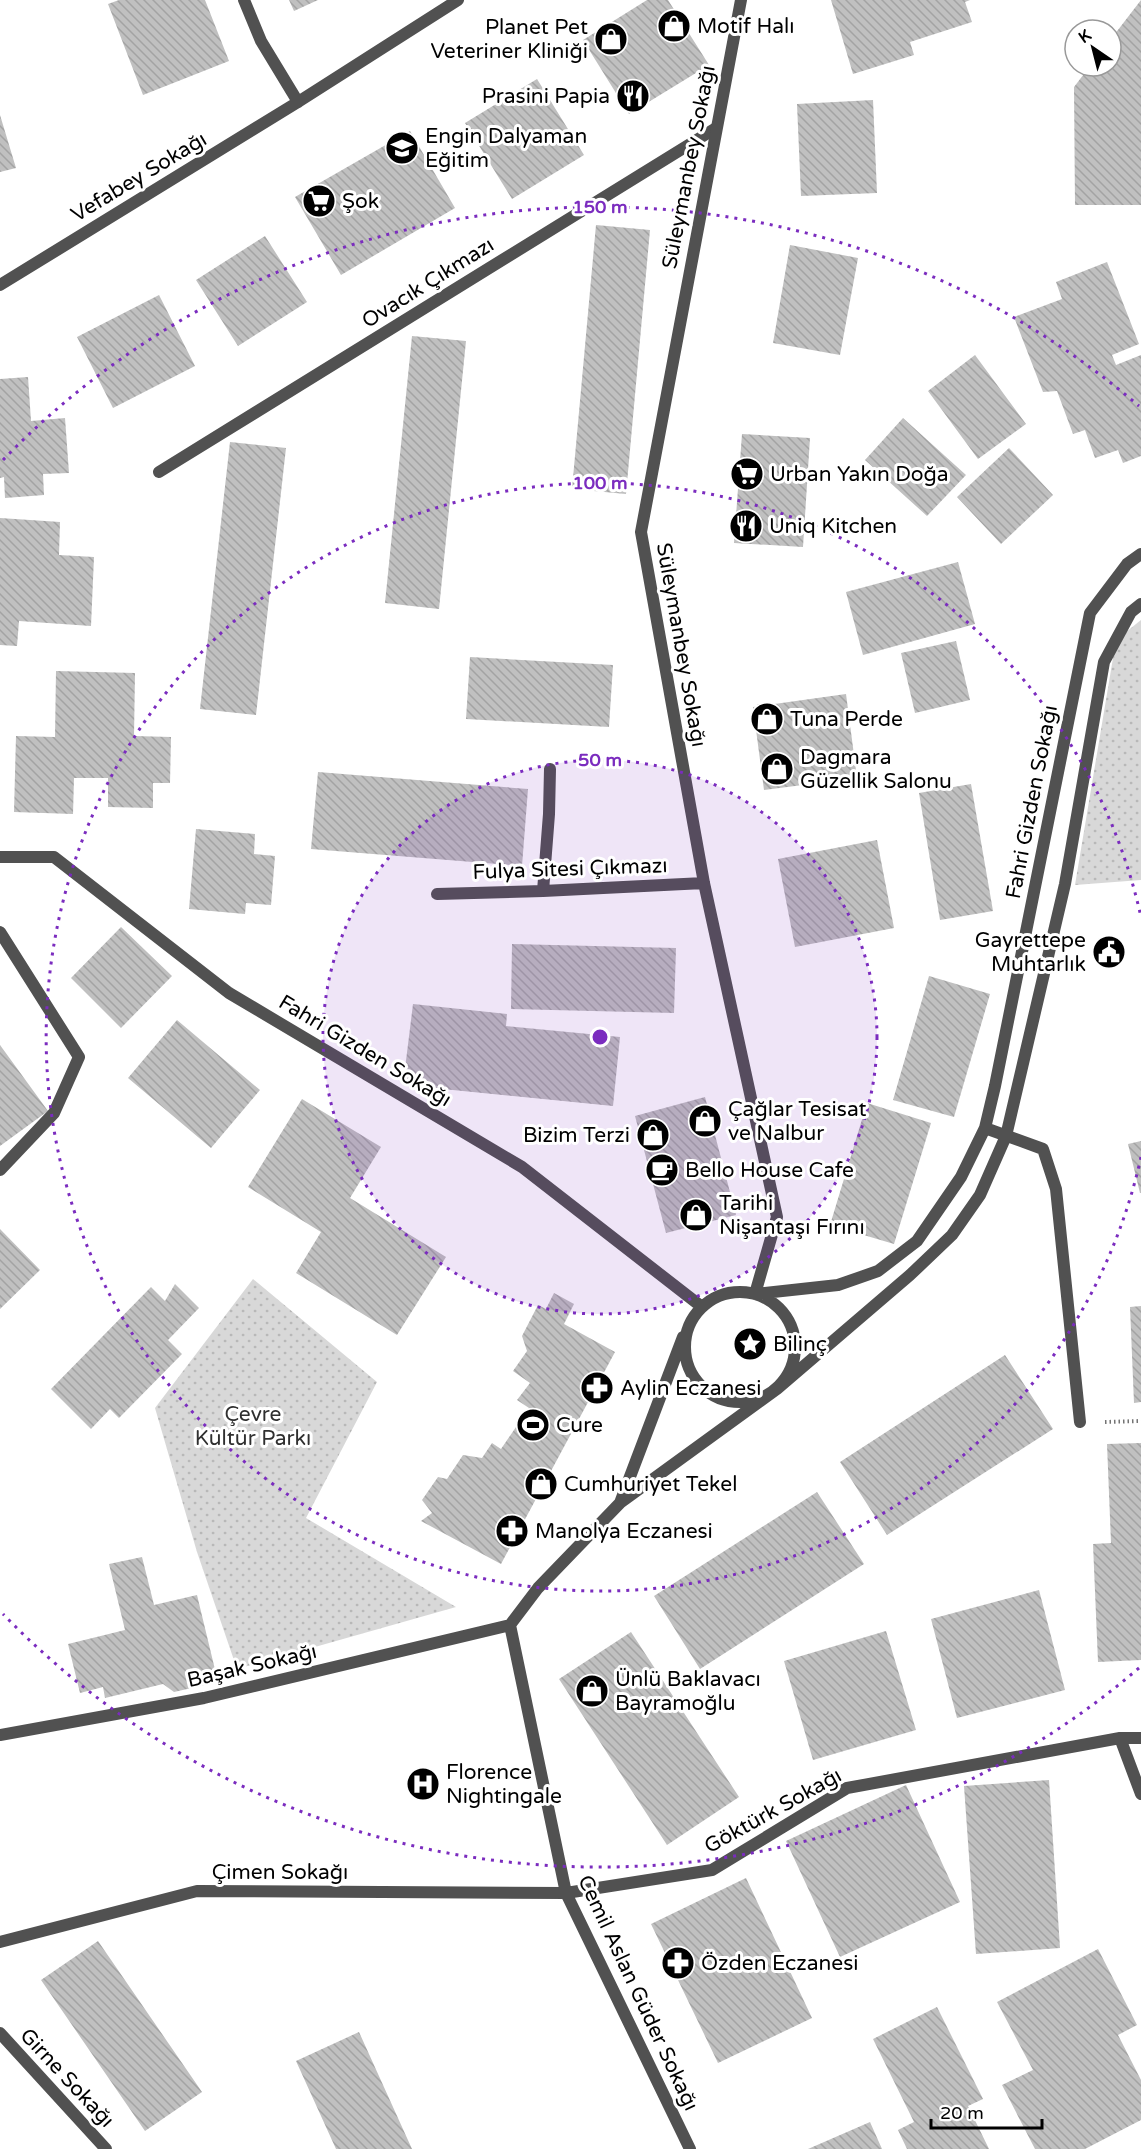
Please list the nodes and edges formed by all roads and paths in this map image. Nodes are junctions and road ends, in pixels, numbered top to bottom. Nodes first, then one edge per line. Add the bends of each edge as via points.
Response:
1 (244, 0) edge
2 (458, 0) edge
3 (741, 0) edge
4 (298, 102) junction
5 (716, 128) junction
6 (0, 285) edge
7 (159, 472) dead end
8 (1141, 554) edge
9 (1141, 604) edge
10 (550, 769) dead end
11 (0, 857) edge
12 (704, 883) junction
13 (543, 891) junction
14 (437, 894) dead end
15 (0, 932) edge
16 (985, 1128) junction
17 (1006, 1136) junction
18 (0, 1170) edge
19 (755, 1294) junction
20 (702, 1307) junction
21 (687, 1328) junction
22 (777, 1389) junction
23 (1141, 1421) edge
24 (1080, 1422) joint
25 (620, 1503) junction
26 (510, 1625) junction
27 (0, 1735) edge
28 (1120, 1738) junction
29 (1141, 1738) edge
30 (1141, 1794) edge
31 (566, 1893) junction
32 (0, 1942) edge
33 (0, 2033) edge
34 (106, 2149) edge
35 (690, 2149) edge

1 - 4 street via 261,42
2 - 4 street, Vefabey Sokağı
3 - 5 street, Süleymanbey Sokağı
4 - 6 street, Vefabey Sokağı
5 - 7 street, Ovacık Çıkmazı
5 - 12 street, Süleymanbey Sokağı via 641,532
8 - 16 street, Fahri Gizden Sokağı via 1127,564 1090,613
9 - 17 street via 1131,612 1104,662 1065,884
10 - 13 street
11 - 20 street, Fahri Gizden Sokağı via 54,857 229,993 522,1167
12 - 13 street, Fulya Sitesi Çıkmazı
12 - 19 street, Süleymanbey Sokağı via 777,1216
13 - 14 street, Fulya Sitesi Çıkmazı
15 - 18 street via 79,1057 54,1113
16 - 17 street
16 - 19 street, Fahri Gizden Sokağı via 961,1177 917,1241 878,1270 838,1285
17 - 22 street via 980,1195 952,1235
17 - 24 street via 1043,1149 1056,1188
19 - 20 street via 736,1292 718,1296
19 - 22 street via 783,1312 796,1343 788,1376
20 - 21 street
21 - 22 street via 686,1359 705,1391 722,1400 741,1403 760,1399
21 - 25 street
22 - 25 street
23 - 24 path
25 - 26 street via 538,1588
26 - 27 street, Başak Sokağı via 204,1698
26 - 31 street, Cemil Aslan Güder Sokağı
28 - 29 street, Göktürk Sokağı
28 - 30 street
28 - 31 street, Göktürk Sokağı via 847,1788 712,1870
31 - 32 street, Çimen Sokağı via 197,1891
31 - 35 street, Cemil Aslan Güder Sokağı
33 - 34 street, Girne Sokağı

